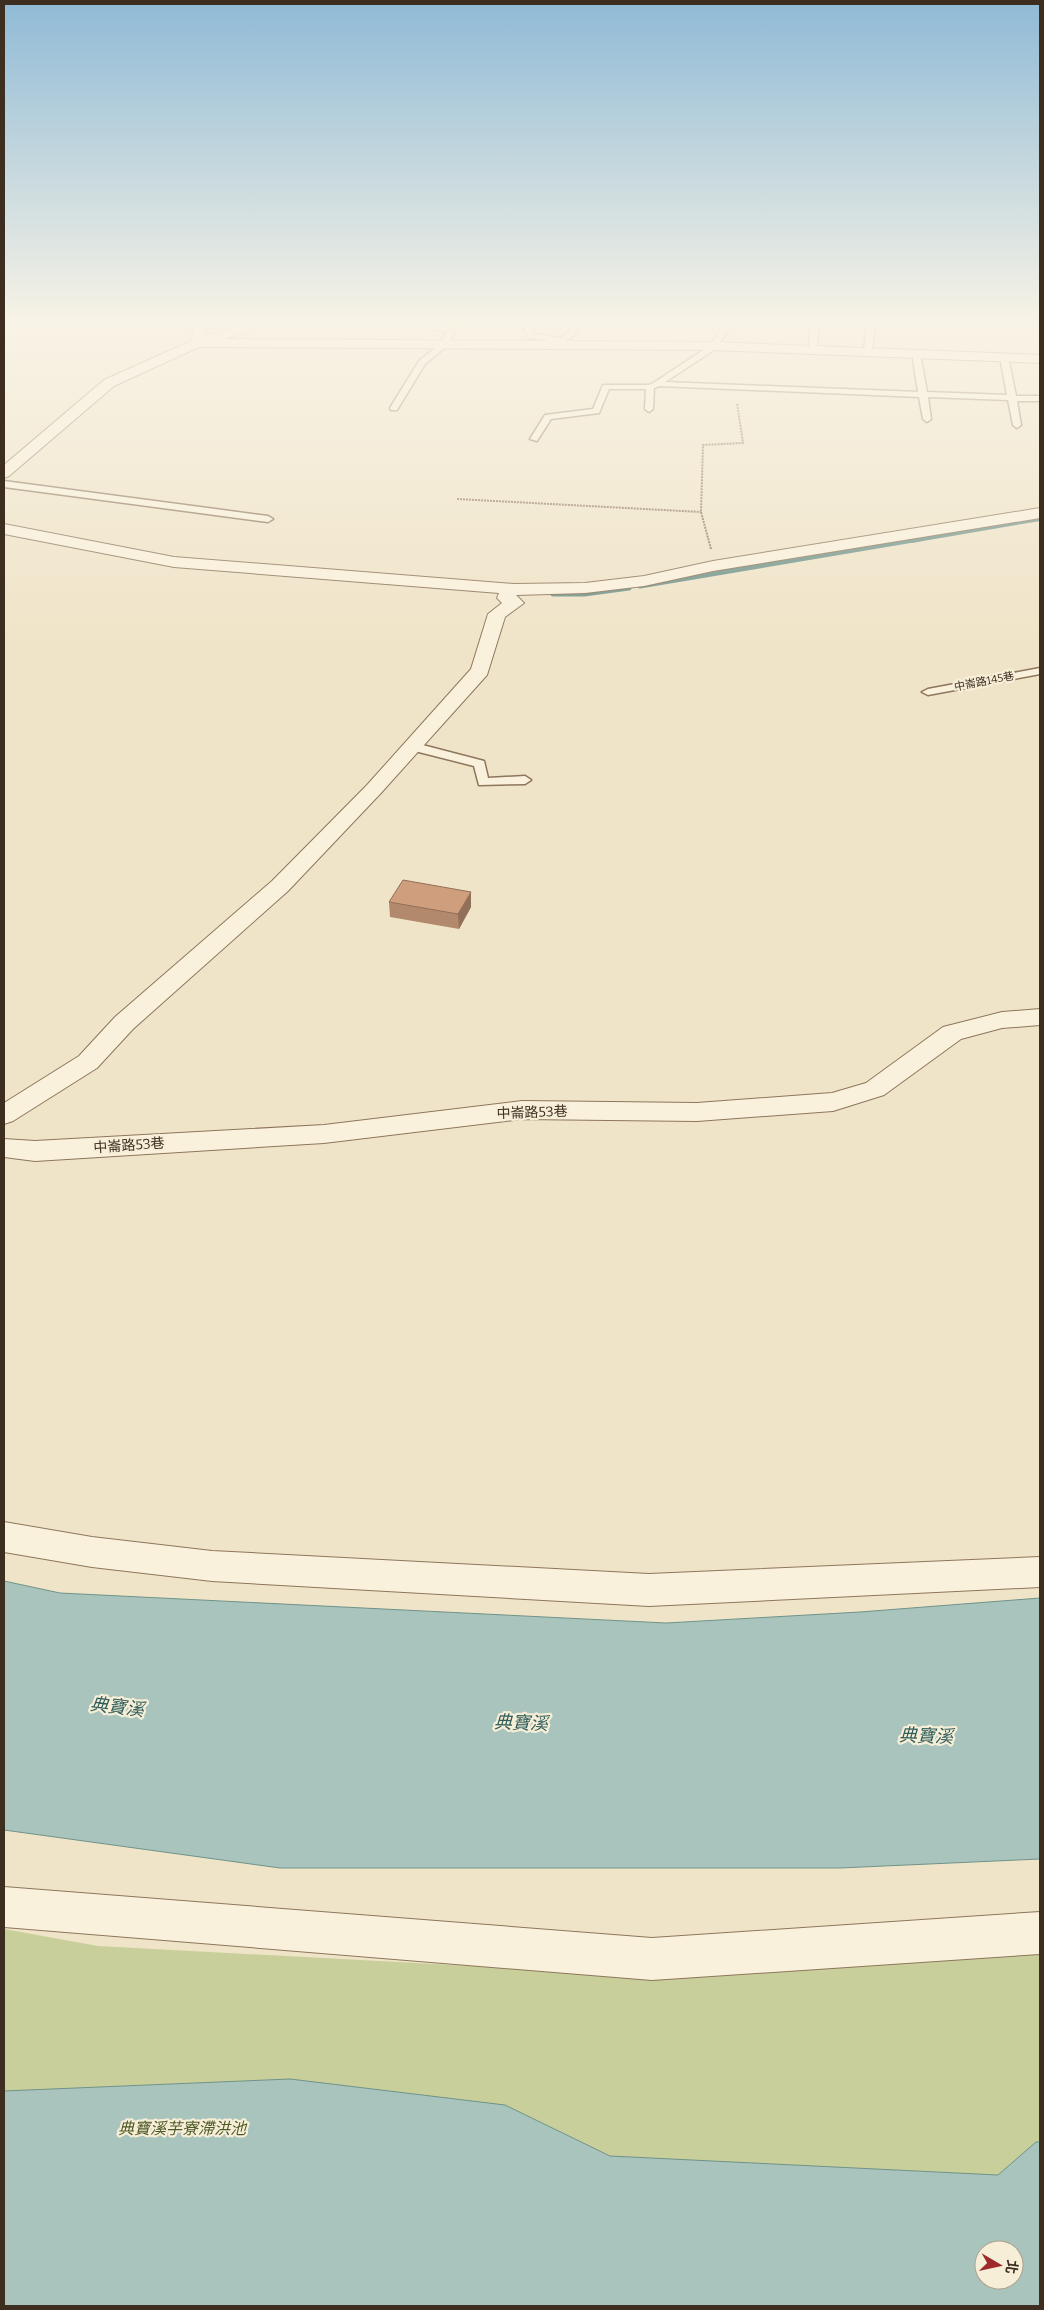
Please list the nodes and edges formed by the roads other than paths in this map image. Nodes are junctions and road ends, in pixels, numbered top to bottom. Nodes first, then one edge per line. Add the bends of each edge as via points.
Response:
1 (56, 429) edge
2 (540, 429) edge
3 (534, 439) dead end
4 (4, 473) edge
5 (4, 484) edge
6 (1040, 513) edge
7 (268, 519) dead end
8 (1040, 524) edge
9 (4, 528) edge
10 (4, 540) edge
11 (910, 541) junction
12 (201, 570) junction
13 (510, 595) junction
14 (1040, 671) edge
15 (928, 692) dead end
16 (411, 746) junction
17 (525, 780) dead end
18 (1040, 1017) edge
19 (4, 1115) edge
20 (4, 1148) edge
21 (4, 1537) edge
22 (1040, 1572) edge
23 (4, 1907) edge
24 (1040, 1933) edge

1 - 4 street
2 - 3 lane
5 - 7 lane
6 - 11 street
8 - 11 street
9 - 12 street
10 - 12 street
11 - 13 street via 713,566 585,588
11 - 13 street via 644,590 580,598
12 - 13 street
13 - 16 street via 515,603 497,614 480,671
14 - 15 lane, 中崙路145巷
16 - 17 lane via 480,764 483,782
16 - 19 street via 280,886 124,1022 88,1062
18 - 20 street, 中崙路53巷 via 1002,1020 952,1033 875,1089 833,1102 697,1112 522,1110 324,1134 35,1151
21 - 22 street via 92,1552 212,1566 648,1590
23 - 24 street via 652,1959

